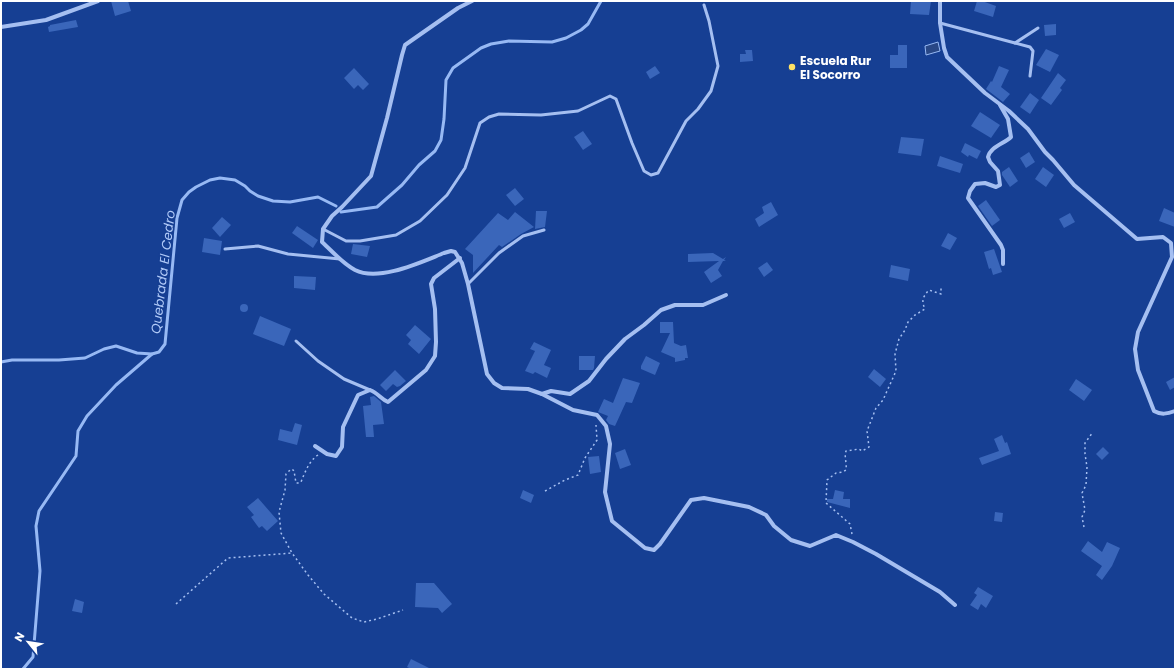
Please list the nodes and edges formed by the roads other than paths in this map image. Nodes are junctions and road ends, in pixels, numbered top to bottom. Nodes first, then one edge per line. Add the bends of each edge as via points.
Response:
1 (98, 1) edge
2 (472, 1) edge
3 (940, 1) edge
4 (704, 5) dead end
5 (940, 23) junction
6 (1, 27) edge
7 (1038, 28) dead end
8 (1015, 43) junction
9 (1030, 76) dead end
10 (998, 103) junction
11 (323, 229) junction
12 (544, 230) dead end
13 (225, 249) dead end
14 (460, 258) junction
15 (340, 259) junction
16 (1003, 264) dead end
17 (468, 284) junction
18 (726, 295) dead end
19 (296, 341) dead end
20 (370, 390) junction
21 (542, 394) junction
22 (1175, 412) edge
23 (315, 446) dead end
24 (955, 605) dead end

1 - 6 street via 46,20
2 - 11 street via 405,45 370,176
3 - 5 street
4 - 11 lane via 718,66 710,91 686,121 658,173 651,175 644,171 616,99 610,96 578,111 541,115 499,114 480,123 465,168 447,195 420,222 396,235 360,241 346,241
5 - 8 lane
5 - 10 street via 947,57
7 - 8 lane
8 - 9 lane via 1030,47 1033,51
10 - 16 street via 1008,119 1011,137 991,150 988,157 998,171 1000,184 996,187 985,183 975,184 968,198 1001,245
10 - 22 street via 1028,129 1074,185 1138,239 1163,237 1171,243 1172,257 1138,332 1135,349 1138,370 1154,411 1160,414
11 - 15 street via 322,242
12 - 17 lane via 523,236 499,253
13 - 15 lane via 258,246 288,254
14 - 15 street via 451,251 401,270 369,274 357,271
14 - 17 street
14 - 20 street via 434,278 431,284 436,342 435,356 426,370 388,402 377,392
17 - 21 street via 488,374 494,383 502,388 528,389
18 - 21 street via 703,305 676,305 661,310 625,339 589,380 570,394 551,391
19 - 20 lane via 318,361 344,379
20 - 23 street via 358,395 343,427 342,447 336,456
21 - 24 street via 573,410 597,415 606,426 610,444 606,492 612,522 645,548 654,550 691,500 704,498 749,507 766,515 774,526 792,540 810,546 836,535 853,542 940,592

